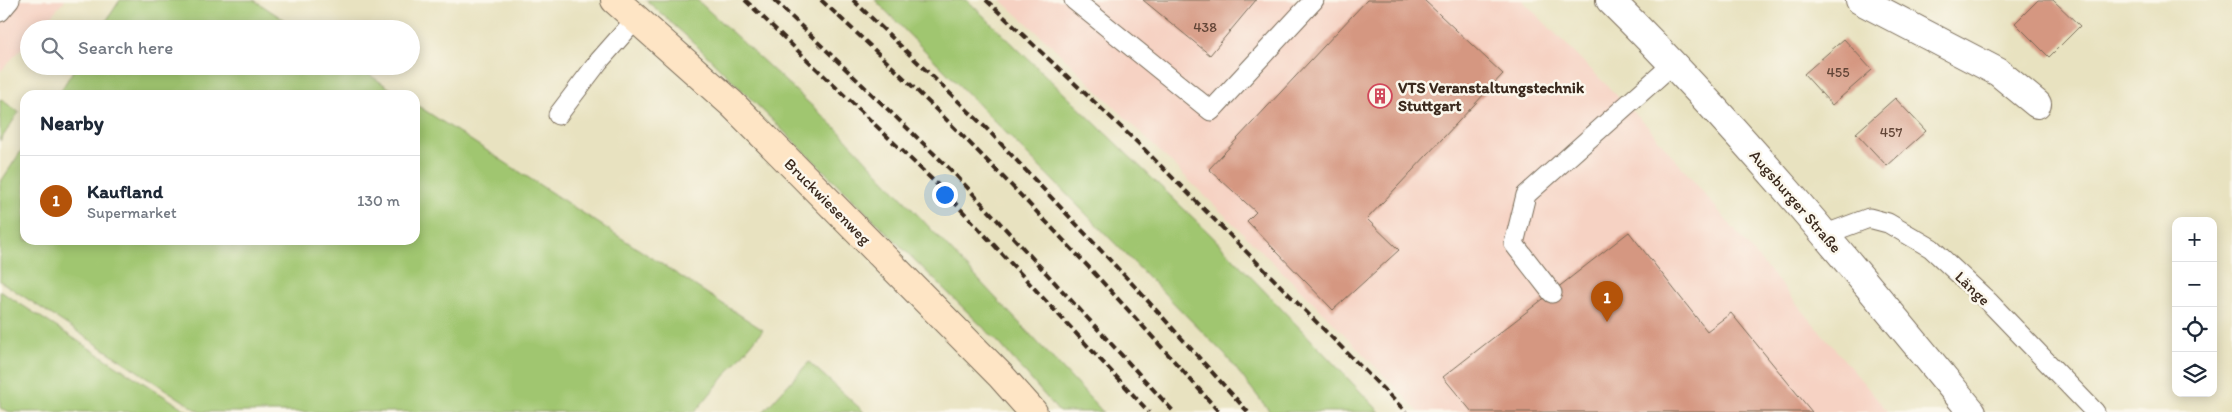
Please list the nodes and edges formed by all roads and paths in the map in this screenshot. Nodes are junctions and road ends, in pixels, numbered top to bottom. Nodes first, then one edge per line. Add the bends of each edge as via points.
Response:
1 (10, 0) edge
2 (615, 0) edge
3 (1074, 0) edge
4 (1314, 0) edge
5 (1610, 0) edge
6 (1860, 0) edge
7 (0, 12) edge
8 (636, 19) junction
9 (1674, 63) junction
10 (2037, 104) dead end
11 (558, 115) dead end
12 (1826, 234) junction
13 (1552, 292) dead end
14 (1033, 412) edge
15 (1972, 412) edge
16 (2095, 412) edge

1 - 7 lane
2 - 8 main road, Bruckwiesenweg
3 - 4 lane via 1211,111
5 - 9 street, Augsburger Straße
6 - 10 street via 1998,72
8 - 11 lane
8 - 14 main road, Bruckwiesenweg via 732,104
9 - 12 street, Augsburger Straße
9 - 13 lane via 1526,195 1514,244
12 - 15 street, Augsburger Straße
12 - 16 lane, Länge via 1869,218 1888,223 1931,248 1990,303

